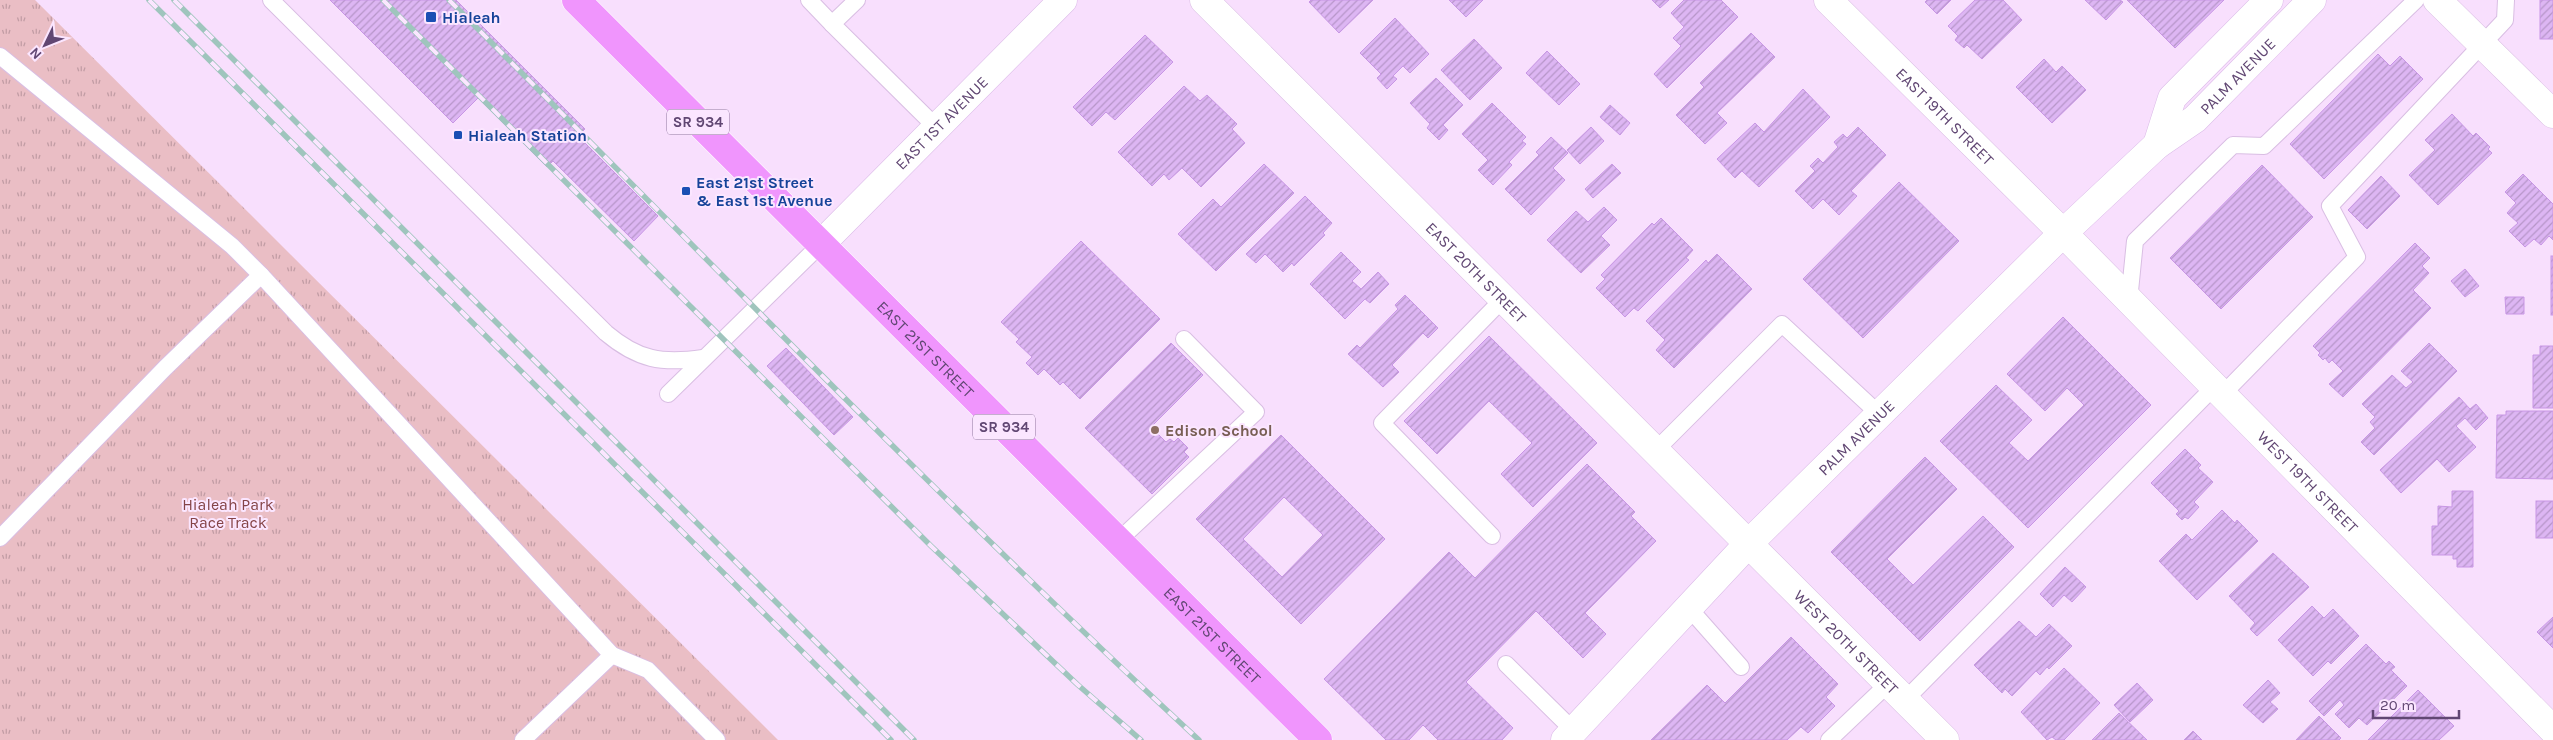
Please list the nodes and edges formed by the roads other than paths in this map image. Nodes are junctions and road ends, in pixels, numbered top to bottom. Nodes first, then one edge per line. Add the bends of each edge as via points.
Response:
1 (271, 0) edge
2 (576, 0) edge
3 (809, 0) edge
4 (857, 0) edge
5 (1063, 0) edge
6 (1204, 0) edge
7 (1828, 0) edge
8 (2269, 0) edge
9 (2312, 0) edge
10 (2416, 0) edge
11 (2437, 0) edge
12 (2506, 0) edge
13 (832, 24) junction
14 (2483, 45) junction
15 (0, 56) edge
16 (2553, 114) edge
17 (937, 128) junction
18 (2157, 145) junction
19 (2062, 233) junction
20 (821, 244) junction
21 (261, 275) junction
22 (1503, 299) junction
23 (2129, 301) junction
24 (1184, 339) dead end
25 (703, 358) junction
26 (2218, 391) junction
27 (668, 394) dead end
28 (1879, 414) junction
29 (1655, 451) junction
30 (1492, 536) dead end
31 (0, 538) edge
32 (1118, 541) junction
33 (1748, 544) junction
34 (1688, 607) junction
35 (612, 655) junction
36 (1506, 664) dead end
37 (1741, 667) dead end
38 (1897, 692) junction
39 (2553, 730) edge
40 (1570, 737) edge
41 (523, 740) edge
42 (716, 740) edge
43 (1318, 740) edge
44 (1829, 740) edge
45 (1945, 740) edge

1 - 25 lane via 626,350 652,359 676,362
2 - 20 main road, EAST 21ST STREET / SR 934
3 - 13 lane
4 - 13 lane
5 - 17 street, EAST 1ST AVENUE
6 - 22 street, EAST 20TH STREET
7 - 19 street, EAST 19TH STREET
8 - 18 street, PALM AVENUE via 2172,98
9 - 18 street, PALM AVENUE via 2195,119
10 - 23 lane via 2264,146 2233,144 2136,241
11 - 14 street
12 - 14 lane via 2505,20
13 - 17 lane
14 - 16 street
14 - 26 lane via 2330,206 2357,257
15 - 21 lane via 232,246
17 - 20 street, EAST 1ST AVENUE
18 - 19 street, PALM AVENUE
19 - 23 street, WEST 19TH STREET
19 - 28 street, PALM AVENUE
20 - 25 lane
20 - 32 main road, EAST 21ST STREET / SR 934
21 - 31 lane via 165,368
21 - 35 lane
22 - 29 street, EAST 20TH STREET
22 - 30 lane via 1382,424
23 - 26 street, WEST 19TH STREET
24 - 32 lane via 1256,412
25 - 27 lane
26 - 38 lane
26 - 39 street, WEST 19TH STREET
28 - 29 lane via 1782,324
28 - 33 street, PALM AVENUE
29 - 33 street, EAST 20TH STREET
32 - 43 main road, EAST 21ST STREET / SR 934
33 - 34 street, PALM AVENUE
33 - 38 street, WEST 20TH STREET
34 - 37 lane
34 - 40 street, PALM AVENUE
35 - 41 lane
35 - 42 lane via 648,670
36 - 40 lane
38 - 44 lane
38 - 45 street, WEST 20TH STREET

